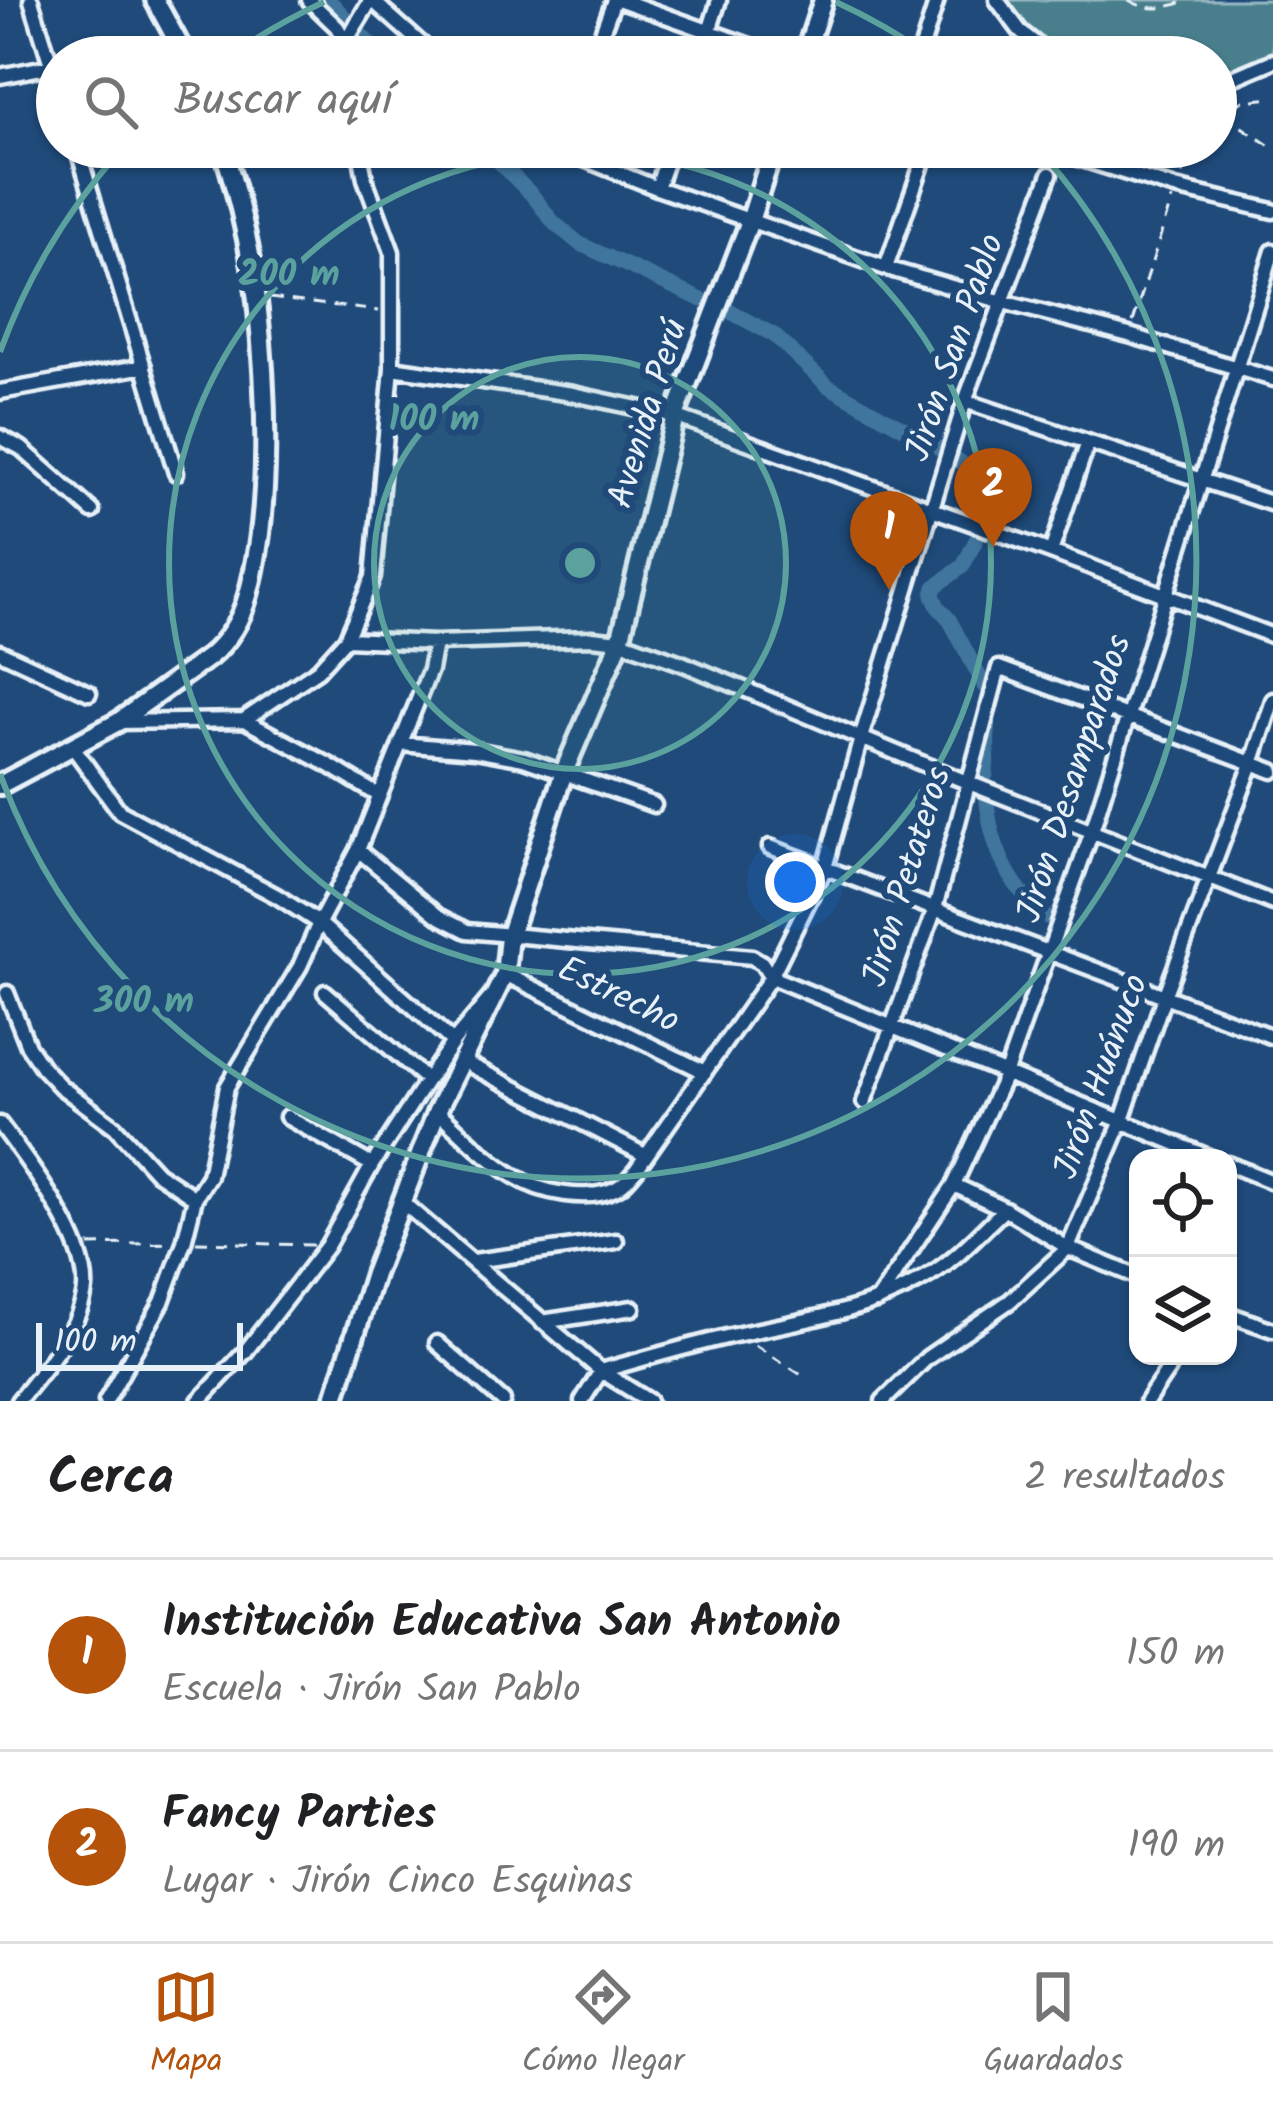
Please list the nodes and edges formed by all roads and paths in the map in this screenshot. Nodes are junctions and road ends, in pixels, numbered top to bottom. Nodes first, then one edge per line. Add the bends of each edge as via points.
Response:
1 (32, 0) edge
2 (155, 0) edge
3 (309, 0) edge
4 (618, 0) edge
5 (719, 0) edge
6 (823, 0) edge
7 (937, 0) edge
8 (998, 0) edge
9 (1129, 0) edge
10 (1188, 0) edge
11 (369, 2) edge
12 (710, 32) junction
13 (42, 36) edge
14 (174, 36) edge
15 (343, 36) edge
16 (353, 36) edge
17 (410, 36) edge
18 (602, 36) edge
19 (709, 36) edge
20 (722, 36) edge
21 (810, 36) edge
22 (926, 36) edge
23 (1026, 36) edge
24 (1273, 61) edge
25 (36, 69) edge
26 (0, 76) edge
27 (1237, 76) edge
28 (1273, 98) edge
29 (1237, 104) edge
30 (1237, 124) edge
31 (1273, 148) edge
32 (83, 168) edge
33 (229, 168) edge
34 (363, 168) edge
35 (608, 168) edge
36 (664, 168) edge
37 (767, 168) edge
38 (921, 168) edge
39 (1110, 168) edge
40 (1185, 168) edge
41 (1050, 174) dead end
42 (657, 188) junction
43 (1175, 188) junction
44 (1273, 211) edge
45 (750, 221) junction
46 (1273, 251) edge
47 (886, 268) junction
48 (257, 296) junction
49 (1003, 302) junction
50 (393, 312) junction
51 (1129, 335) junction
52 (144, 366) junction
53 (392, 368) junction
54 (1236, 368) junction
55 (1273, 379) edge
56 (0, 392) edge
57 (965, 400) junction
58 (675, 416) junction
59 (0, 437) edge
60 (1088, 442) junction
61 (176, 473) dead end
62 (1202, 478) junction
63 (1273, 503) edge
64 (92, 511) dead end
65 (932, 511) junction
66 (1052, 552) junction
67 (1167, 595) junction
68 (1273, 636) edge
69 (346, 639) junction
70 (620, 641) junction
71 (435, 643) junction
72 (0, 652) edge
73 (89, 693) dead end
74 (1273, 700) edge
75 (1129, 717) junction
76 (244, 720) junction
77 (118, 722) junction
78 (861, 738) junction
79 (400, 744) junction
80 (72, 746) junction
81 (1252, 764) junction
82 (1273, 771) edge
83 (564, 772) junction
84 (969, 783) junction
85 (0, 785) edge
86 (378, 795) junction
87 (654, 805) dead end
88 (1092, 831) junction
89 (770, 847) dead end
90 (358, 850) junction
91 (825, 868) junction
92 (1208, 878) junction
93 (1273, 903) edge
94 (935, 909) junction
95 (319, 922) junction
96 (508, 937) junction
97 (1050, 951) junction
98 (505, 974) junction
99 (771, 977) junction
100 (325, 992) dead end
101 (7, 993) dead end
102 (495, 994) junction
103 (1165, 994) junction
104 (893, 1026) junction
105 (1273, 1037) edge
106 (453, 1042) junction
107 (462, 1061) junction
108 (705, 1072) junction
109 (1005, 1075) junction
110 (428, 1079) junction
111 (864, 1102) dead end
112 (437, 1111) junction
113 (286, 1117) dead end
114 (1121, 1123) junction
115 (0, 1124) edge
116 (1188, 1149) edge
117 (646, 1155) junction
118 (372, 1165) junction
119 (1237, 1168) edge
120 (1273, 1182) edge
121 (954, 1185) junction
122 (195, 1198) junction
123 (402, 1202) junction
124 (1005, 1209) junction
125 (616, 1240) dead end
126 (184, 1242) junction
127 (77, 1245) junction
128 (326, 1246) junction
129 (1068, 1248) junction
130 (474, 1261) junction
131 (1129, 1273) edge
132 (877, 1301) junction
133 (633, 1308) dead end
134 (1237, 1317) edge
135 (542, 1322) junction
136 (1273, 1330) edge
137 (739, 1334) junction
138 (437, 1343) dead end
139 (1171, 1365) edge
140 (601, 1371) junction
141 (806, 1378) dead end
142 (19, 1401) edge
143 (106, 1401) edge
144 (199, 1401) edge
145 (334, 1401) edge
146 (503, 1401) edge
147 (582, 1401) edge
148 (649, 1401) edge
149 (883, 1401) edge
150 (1147, 1401) edge

1 - 13 street
2 - 14 street
3 - 15 street
4 - 12 street
4 - 18 street
5 - 12 street
6 - 21 street
7 - 22 street
8 - 23 street
9 - 10 path via 1158,10
11 - 16 street
11 - 17 street
12 - 19 street
12 - 20 street
24 - 27 street
25 - 26 street
28 - 29 path
30 - 31 path
32 - 52 street
33 - 48 street
34 - 50 street via 392,252
35 - 42 street
36 - 42 street
37 - 45 street, Avenida Perú
38 - 47 street
39 - 43 street
40 - 43 path
41 - 49 street, Jirón San Pablo
42 - 45 street
43 - 44 street
43 - 51 path
45 - 47 street
45 - 58 street, Avenida Perú
46 - 54 street, Jirón Desamparados
47 - 49 street
48 - 50 path
48 - 77 street via 266,412 248,597 222,646
49 - 51 street
49 - 57 street, Jirón San Pablo
50 - 53 street
51 - 54 street
52 - 56 street
52 - 61 street
53 - 58 street
53 - 69 street via 374,577
54 - 55 street
54 - 62 street, Jirón Desamparados
57 - 60 street
57 - 65 street, Jirón San Pablo
58 - 65 street
58 - 70 street, Avenida Perú
59 - 64 street
60 - 62 street
60 - 66 street
62 - 63 street
62 - 67 street, Jirón Desamparados
65 - 66 street
65 - 78 street, Jirón San Pablo
66 - 67 street
67 - 68 street
67 - 75 street, Jirón Desamparados
69 - 71 street
69 - 76 street via 318,670
70 - 71 street
70 - 78 street
70 - 83 street, Avenida Perú
71 - 79 street
72 - 73 street
74 - 81 street, Jirón Huánuco
75 - 81 street
75 - 84 street, Jirón Petateros via 999,668
75 - 88 street, Jirón Desamparados
76 - 77 street
76 - 86 street
77 - 80 street
78 - 84 street
78 - 91 street, Jirón San Pablo
79 - 83 street via 524,758
79 - 86 street
80 - 85 street
80 - 95 street via 119,812
81 - 82 street
81 - 92 street, Jirón Huánuco
83 - 87 street
83 - 96 street, Avenida Perú
84 - 88 street
84 - 94 street, Jirón Petateros
86 - 90 street
88 - 92 street
88 - 97 street, Jirón Desamparados
89 - 91 street
90 - 95 street
90 - 96 street via 454,926
91 - 94 street
91 - 99 street, Jirón San Pablo
92 - 93 street
92 - 103 street, Jirón Huánuco
94 - 97 street
94 - 104 street, Jirón Petateros
95 - 106 street
95 - 122 street via 227,1087 208,1176
96 - 98 street, Avenida Perú
96 - 99 street via 752,957
97 - 103 street
97 - 109 street, Jirón Desamparados
98 - 102 street
98 - 108 street, Estrecho
99 - 104 street
99 - 108 street, Jirón San Pablo
100 - 110 street
101 - 122 street via 42,1067
102 - 106 street
102 - 107 street
103 - 105 street
103 - 114 street, Jirón Huánuco
104 - 109 street
104 - 111 street, Jirón Petateros
106 - 110 street
107 - 112 street
107 - 117 street
108 - 117 street, Jirón San Pablo
109 - 114 street
109 - 121 street, Jirón Desamparados
110 - 118 street
112 - 117 street, Jirón San Pablo via 518,1179 554,1191 614,1190
112 - 123 street
113 - 118 street
114 - 116 street
114 - 129 street, Jirón Huánuco
115 - 127 street
118 - 128 street
119 - 120 street
121 - 124 street
121 - 132 street, Jirón Desamparados
122 - 126 street
123 - 130 street
123 - 145 street
124 - 129 street
124 - 132 street via 944,1266
125 - 130 street
126 - 127 path
126 - 128 path
126 - 143 street via 162,1302
127 - 142 street via 81,1304
128 - 144 street
129 - 131 street
129 - 149 street, Jirón Huánuco
130 - 135 street
132 - 137 street
133 - 135 street
134 - 136 street
135 - 140 street
137 - 140 street
137 - 141 path
138 - 146 street
139 - 150 street
140 - 147 street
140 - 148 street

